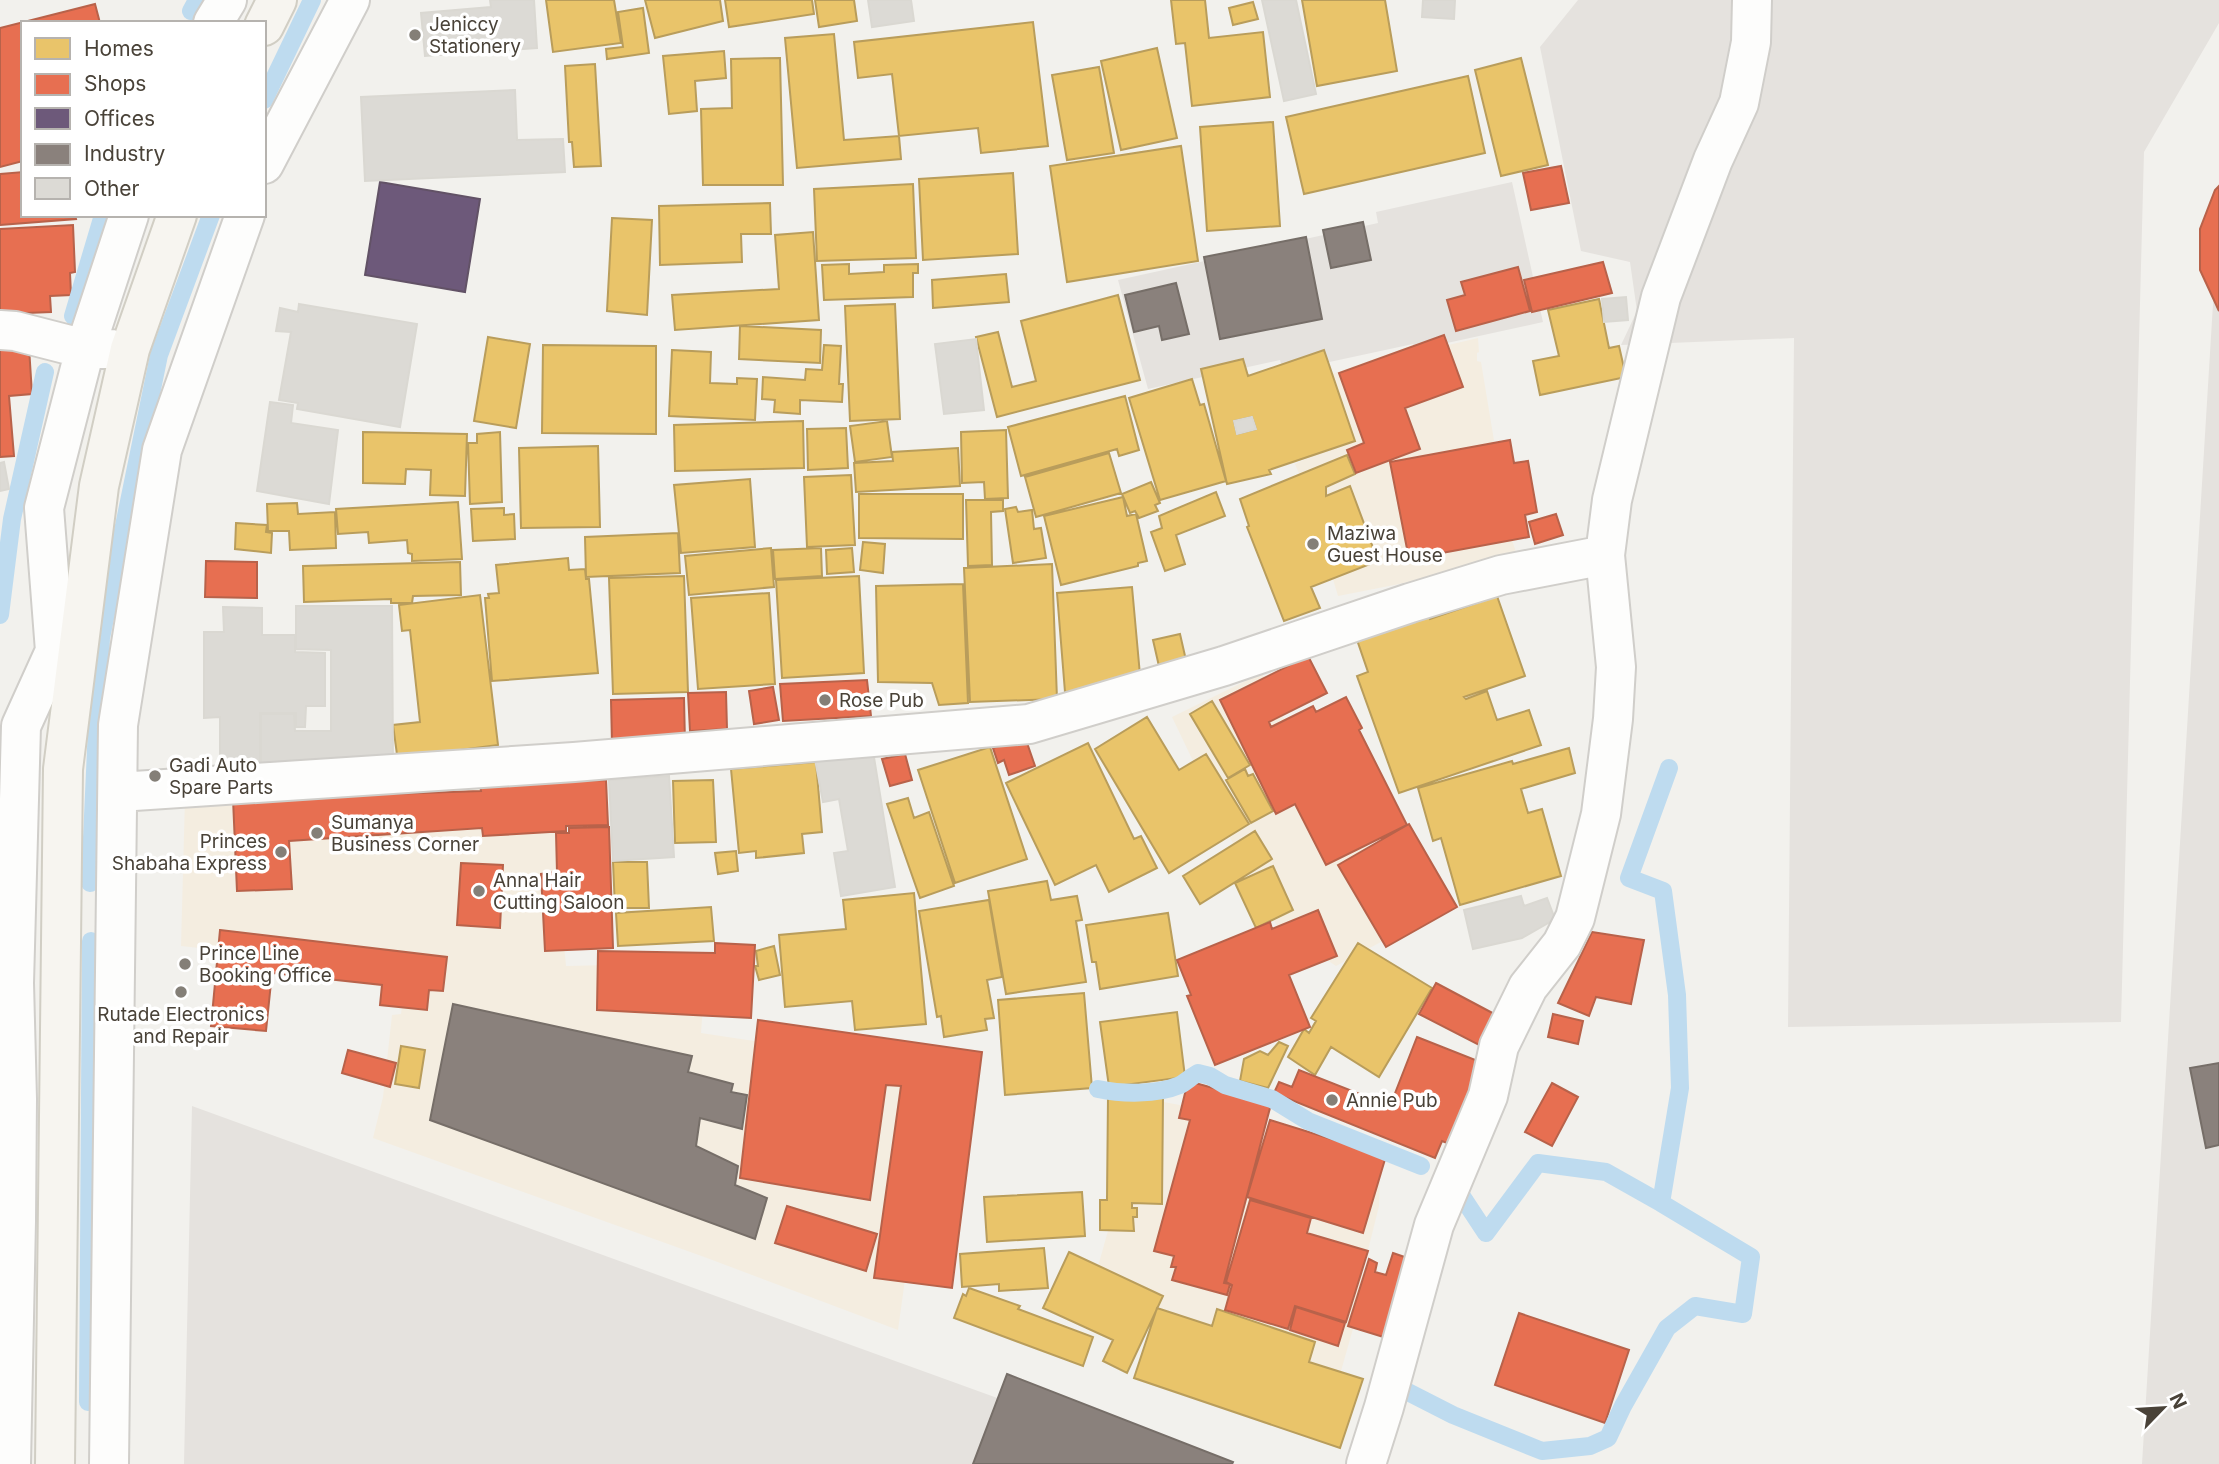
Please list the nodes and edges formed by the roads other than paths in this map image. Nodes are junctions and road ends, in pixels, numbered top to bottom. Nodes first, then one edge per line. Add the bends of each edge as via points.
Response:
1 (226, 0) edge
2 (277, 0) edge
3 (350, 0) edge
4 (1752, 0) edge
5 (214, 21) edge
6 (266, 22) edge
7 (266, 160) edge
8 (128, 217) edge
9 (176, 217) edge
10 (244, 217) edge
11 (0, 330) edge
12 (85, 349) junction
13 (130, 349) junction
14 (1605, 555) junction
15 (119, 792) junction
16 (11, 1464) edge
17 (55, 1464) edge
18 (109, 1464) edge
19 (1366, 1464) edge

1 - 5 street
2 - 6 main road
3 - 7 street
4 - 14 street via 1751,42 1739,103 1661,297 1612,500
8 - 12 street
9 - 13 main road
10 - 15 street via 162,450 118,725
11 - 12 street
12 - 13 street
12 - 16 street via 44,508 55,651 21,726 14,983 17,1099
13 - 17 main road via 99,486 63,769
14 - 15 street via 1501,575 1029,724 575,762
14 - 19 street via 1616,667 1613,719 1601,814 1575,918 1562,944 1528,987 1499,1046 1488,1096 1434,1225
15 - 18 street

